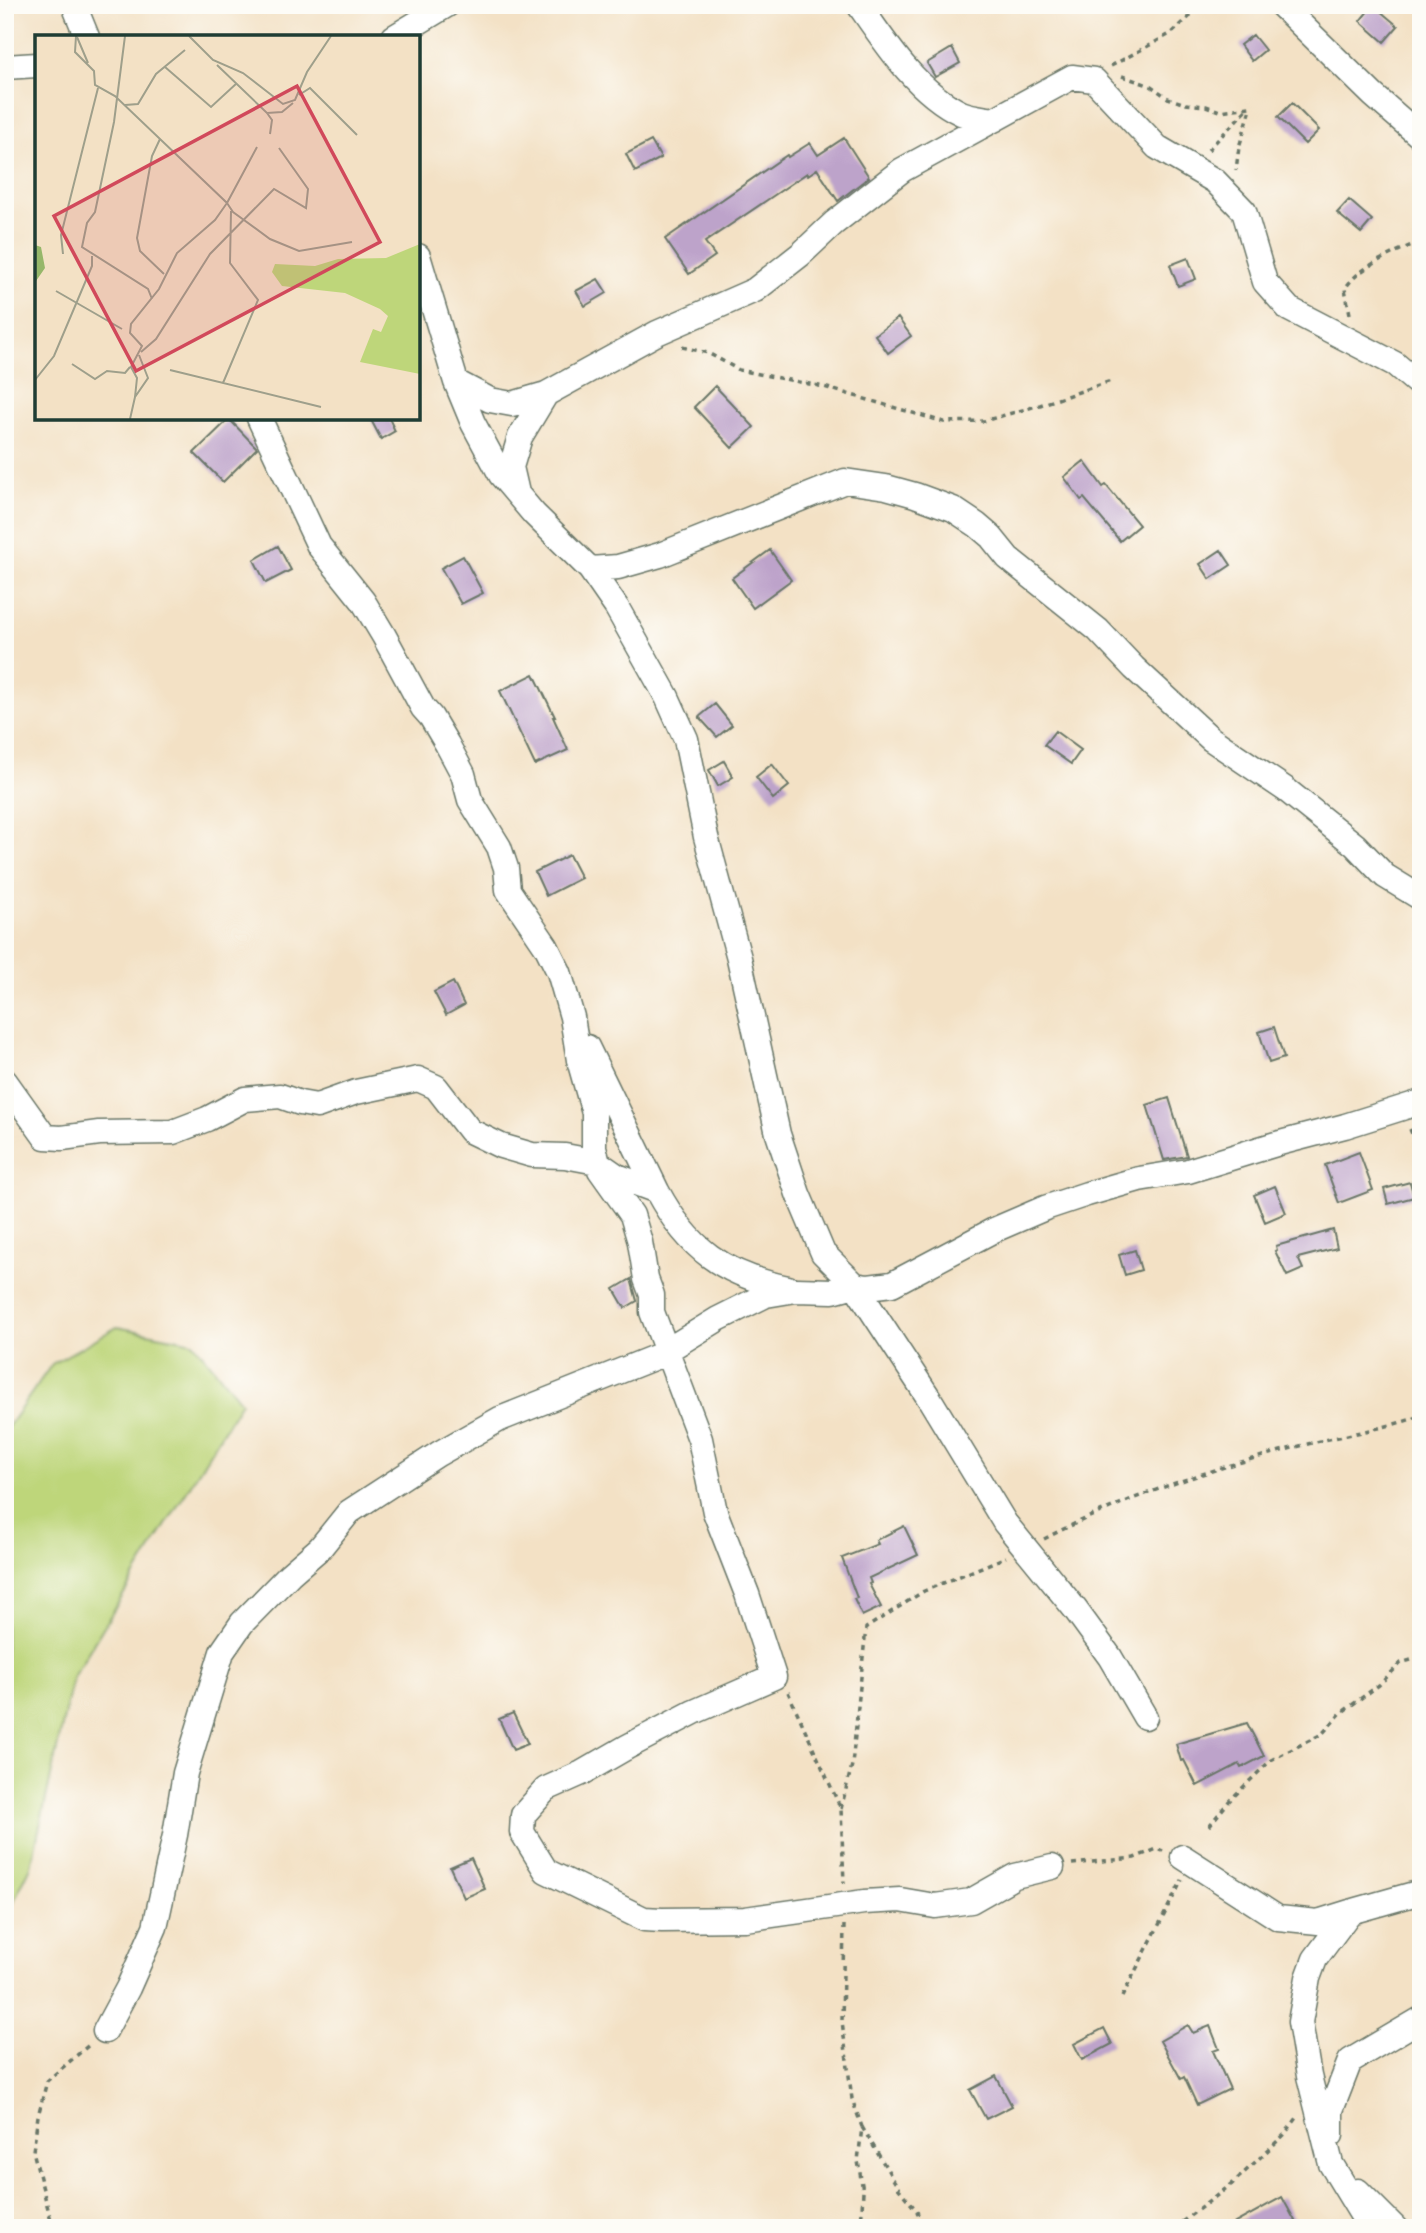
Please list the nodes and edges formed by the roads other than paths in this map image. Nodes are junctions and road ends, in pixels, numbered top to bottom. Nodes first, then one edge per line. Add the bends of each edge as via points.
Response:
1 (74, 5) edge
2 (447, 5) edge
3 (859, 5) edge
4 (1281, 5) edge
5 (86, 35) edge
6 (397, 35) edge
7 (35, 65) edge
8 (5, 67) edge
9 (994, 120) junction
10 (1421, 137) edge
11 (420, 263) edge
12 (456, 382) junction
13 (1421, 386) edge
14 (546, 394) junction
15 (260, 420) edge
16 (518, 495) junction
17 (590, 569) junction
18 (1421, 898) edge
19 (572, 1017) junction
20 (5, 1081) edge
21 (1412, 1105) edge
22 (597, 1162) junction
23 (657, 1191) junction
24 (855, 1285) junction
25 (796, 1290) junction
26 (667, 1350) junction
27 (1145, 1717) dead end
28 (1184, 1857) road end
29 (1052, 1867) road end
30 (1421, 1892) edge
31 (1350, 1912) junction
32 (1421, 2018) edge
33 (105, 2031) road end
34 (1331, 2164) junction
35 (1370, 2228) edge
36 (1395, 2228) edge

1 - 5 street
2 - 6 street
3 - 9 street via 918,81 943,103 964,114
4 - 10 street
7 - 8 street
9 - 13 street via 1072,77 1096,76 1157,147 1215,181 1244,211 1265,282 1290,309 1395,364
9 - 14 street via 902,170 755,290 657,333
11 - 12 street
12 - 14 street via 491,400 512,404
12 - 16 street via 501,475
14 - 16 street via 520,437 511,467
15 - 19 street via 319,546 363,601 463,774 470,800 499,847 508,890 559,972
16 - 17 street
17 - 18 street via 618,567 660,555 845,481 915,495 953,509 1098,630 1211,739 1284,789 1355,845 1385,876
17 - 24 street via 623,619 686,739 778,1135 823,1253
19 - 22 street via 594,1113
19 - 23 street
20 - 22 street via 45,1137 62,1138 173,1132 245,1099 280,1096 317,1106 418,1079 436,1087 470,1131 502,1146 532,1155
21 - 24 street via 1045,1208 892,1284
22 - 23 street via 617,1176
22 - 26 street via 632,1215 652,1312
23 - 25 street via 696,1247 757,1282
24 - 25 street via 833,1291
24 - 27 street via 1005,1523 1110,1657
25 - 26 street via 766,1295
26 - 29 street via 700,1439 715,1511 774,1676 546,1789 523,1815 522,1832 546,1871 644,1919 745,1919 845,1904 900,1900 935,1906 971,1901 1015,1876
26 - 33 street via 500,1419 385,1487 349,1512 320,1548 242,1623 222,1653 185,1773 155,1927
28 - 31 street via 1278,1918 1318,1922
30 - 31 street
31 - 34 street via 1315,1959 1300,2022
32 - 34 street via 1350,2060 1331,2110
34 - 35 street
34 - 36 street

